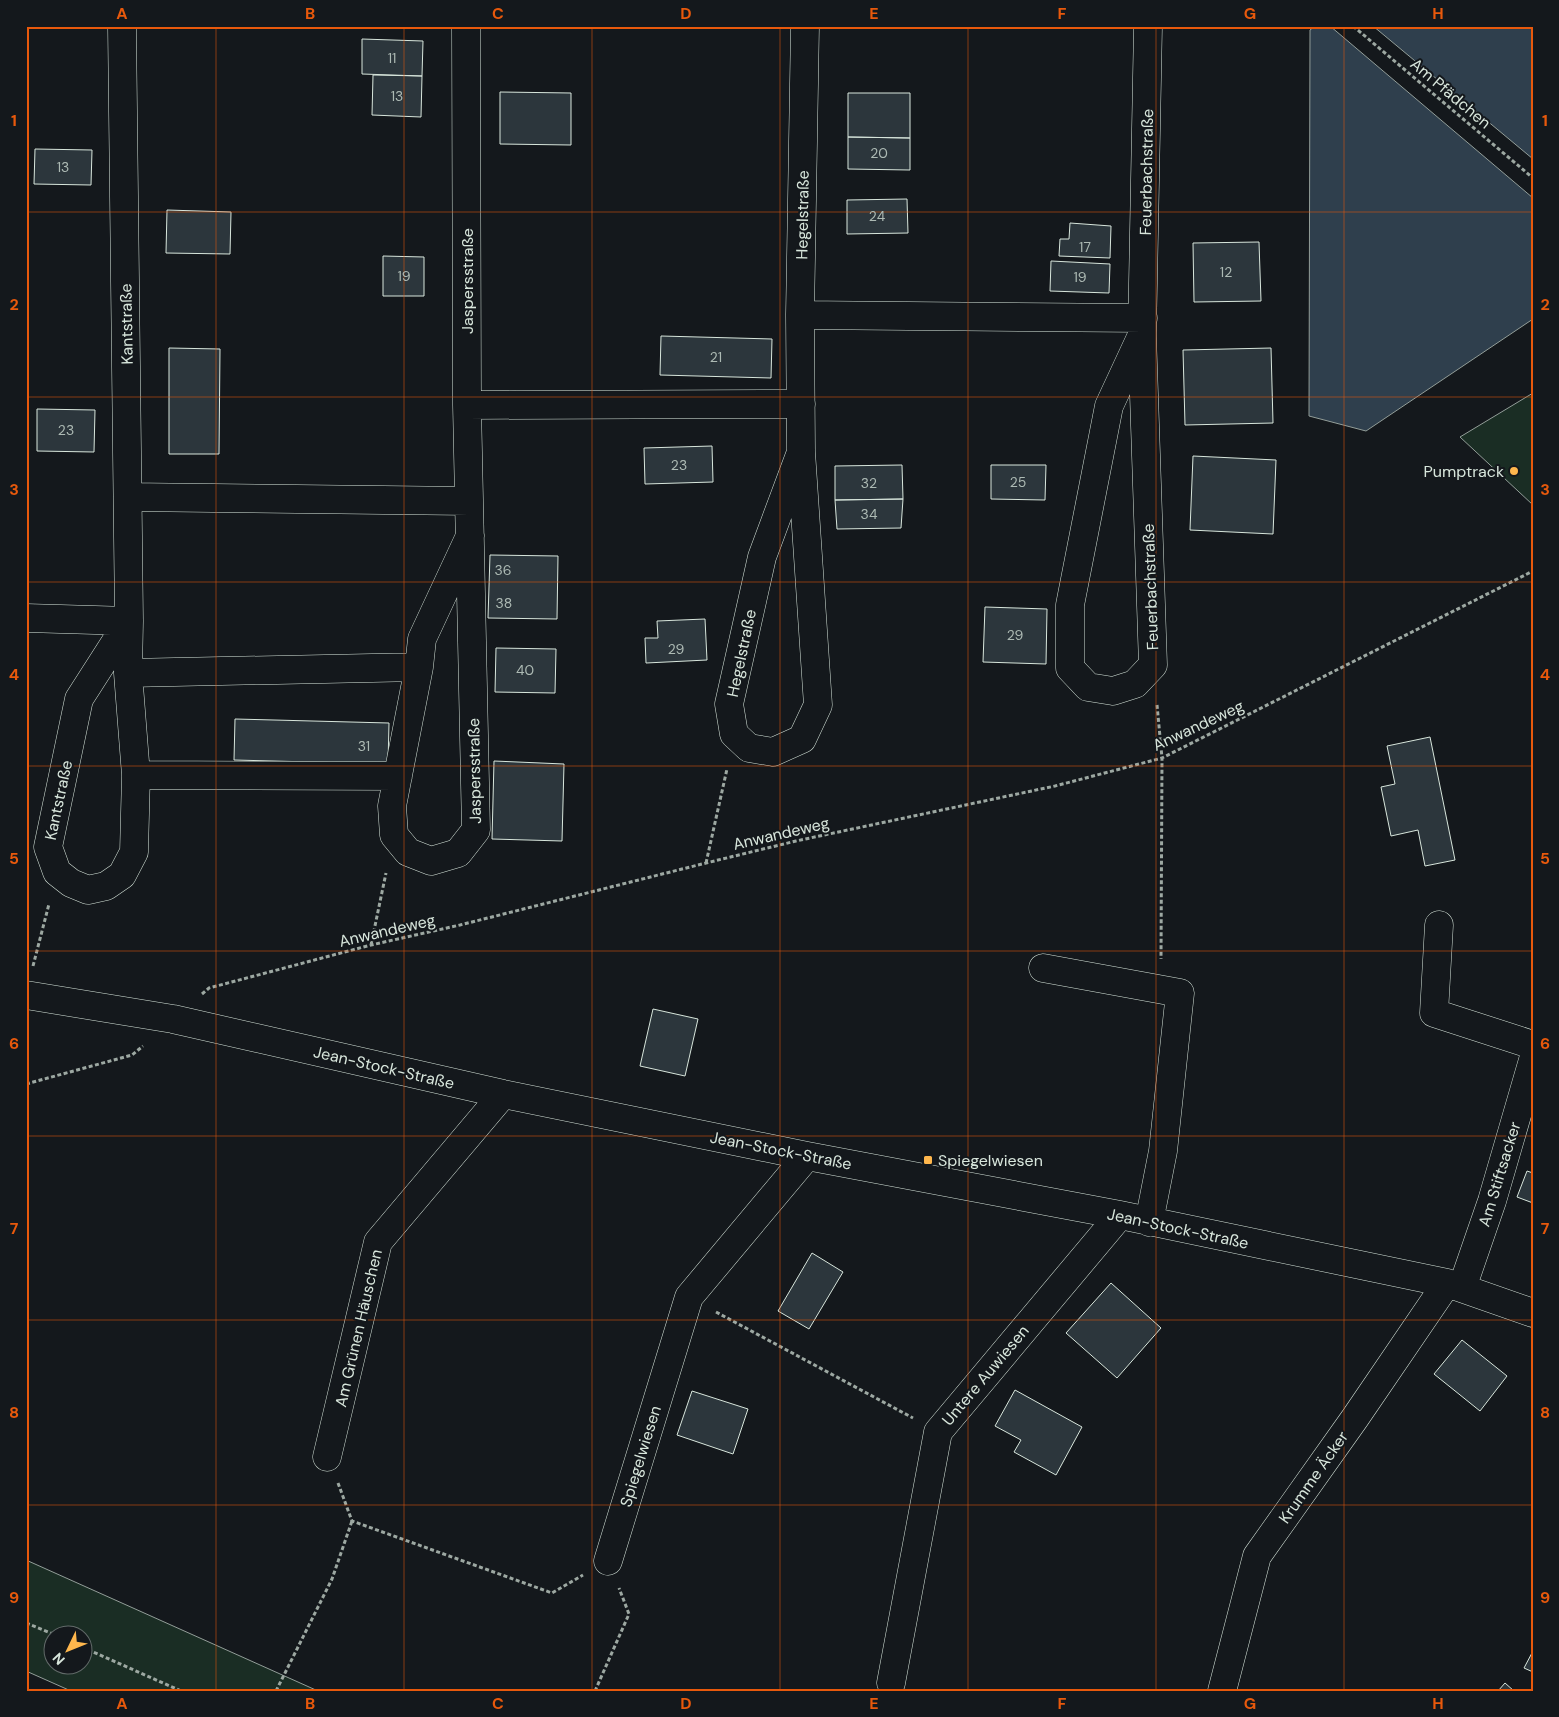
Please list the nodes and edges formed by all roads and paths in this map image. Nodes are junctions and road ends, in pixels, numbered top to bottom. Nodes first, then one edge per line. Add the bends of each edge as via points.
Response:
1 (122, 26) edge
2 (466, 26) edge
3 (805, 26) edge
4 (1148, 26) edge
5 (1354, 26) edge
6 (1533, 178) edge
7 (800, 315) junction
8 (1142, 327) junction
9 (801, 404) junction
10 (467, 405) junction
11 (801, 452) junction
12 (128, 497) junction
13 (469, 501) junction
14 (470, 536) junction
15 (1533, 571) edge
16 (26, 618) edge
17 (129, 621) junction
18 (1153, 665) junction
19 (419, 667) junction
20 (128, 673) junction
21 (734, 734) junction
22 (1162, 758) junction
23 (136, 775) junction
24 (398, 776) junction
25 (394, 835) junction
26 (706, 863) junction
27 (58, 872) junction
28 (1439, 925) dead end
29 (371, 945) junction
30 (1043, 968) dead end
31 (29, 983) edge
32 (1161, 989) junction
33 (173, 1019) junction
34 (1533, 1044) edge
35 (1533, 1060) edge
36 (26, 1084) edge
37 (503, 1094) junction
38 (807, 1156) junction
39 (1120, 1215) junction
40 (1149, 1222) junction
41 (1455, 1286) junction
42 (688, 1298) junction
43 (1533, 1313) edge
44 (938, 1432) junction
45 (328, 1457) joint
46 (352, 1520) junction
47 (608, 1561) junction
48 (26, 1622) edge
49 (42, 1629) edge
50 (92, 1651) edge
51 (891, 1683) dead end
52 (181, 1691) edge
53 (276, 1691) edge
54 (596, 1691) edge
55 (1222, 1691) edge

1 - 12 street, Kantstraße
2 - 10 street, Jaspersstraße
3 - 7 street, Hegelstraße
4 - 8 street, Feuerbachstraße
5 - 6 path, Am Pfädchen
7 - 8 street
7 - 9 street, Hegelstraße
8 - 18 street, Feuerbachstraße
8 - 18 street, Feuerbachstraße via 1109,406 1070,605 1070,668 1088,688 1113,692 1134,684
9 - 10 street
9 - 11 street, Hegelstraße
10 - 13 street, Jaspersstraße
11 - 21 street, Hegelstraße via 762,557 729,704
11 - 21 street, Hegelstraße via 818,705 802,739 773,752 750,748
12 - 13 street
12 - 17 street, Kantstraße
13 - 14 street, Jaspersstraße
14 - 19 street, Jaspersstraße via 422,639
14 - 25 street, Jaspersstraße via 476,830 458,853 431,861 408,852
15 - 22 path, Anwandeweg
16 - 17 street
17 - 20 street, Kantstraße
17 - 27 street, Kantstraße via 79,699 48,847
18 - 22 path
19 - 20 street
19 - 24 street, Jaspersstraße
20 - 23 street, Kantstraße
21 - 26 path
22 - 26 path, Anwandeweg via 1055,786
22 - 32 path
23 - 24 street
23 - 27 street, Kantstraße via 134,852 122,875 106,886 88,890 71,883
24 - 25 street, Jaspersstraße via 392,806
25 - 29 path
26 - 29 path, Anwandeweg
27 - 31 path
28 - 34 street via 1434,1014
29 - 33 path, Anwandeweg via 209,988
30 - 32 street
31 - 33 street, Jean-Stock-Straße
32 - 40 street via 1180,993 1163,1151
33 - 36 path, Anwandeweg via 132,1055
33 - 37 street, Jean-Stock-Straße
35 - 41 street, Am Stiftsacker via 1492,1201
37 - 38 street, Jean-Stock-Straße
37 - 45 street, Am Grünen Häuschen via 378,1242
38 - 39 street, Jean-Stock-Straße
38 - 42 street, Spiegelwiesen
39 - 40 street, Jean-Stock-Straße
39 - 44 street, Untere Auwiesen
40 - 41 street, Jean-Stock-Straße
41 - 43 street, Jean-Stock-Straße
41 - 55 street, Krumme Äcker via 1355,1418 1257,1556
42 - 44 path
42 - 47 street, Spiegelwiesen
44 - 51 street, Untere Auwiesen
45 - 46 path
46 - 47 path via 552,1593
46 - 53 path via 332,1579
47 - 54 path via 629,1614
48 - 49 path
50 - 52 path

